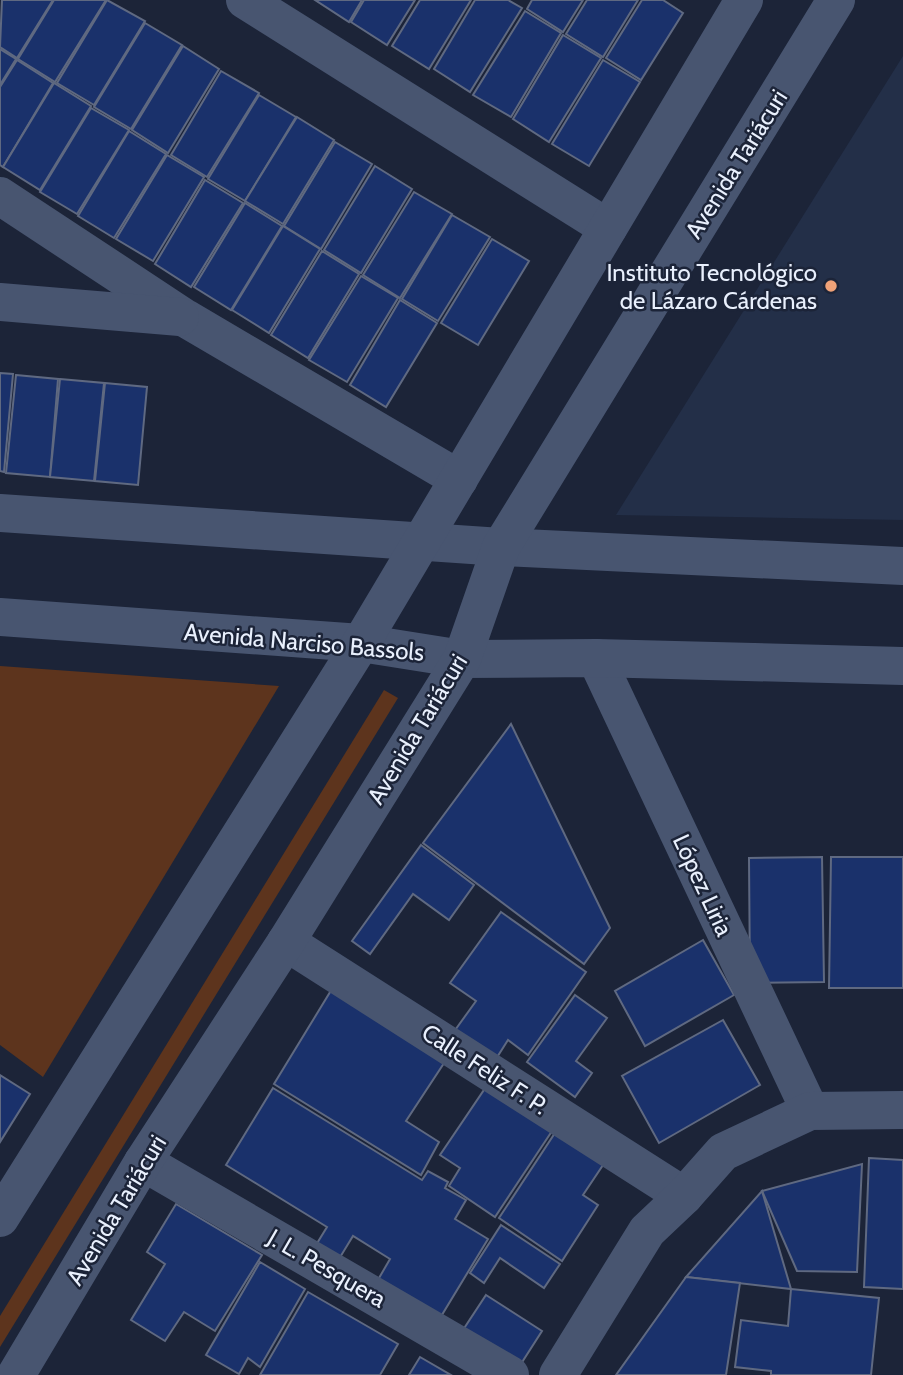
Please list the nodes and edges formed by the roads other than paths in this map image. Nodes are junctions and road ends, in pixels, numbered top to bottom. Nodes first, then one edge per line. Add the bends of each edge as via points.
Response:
1 (246, 0) edge
2 (744, 0) edge
3 (836, 0) edge
4 (0, 196) edge
5 (608, 228) junction
6 (0, 302) edge
7 (185, 318) junction
8 (459, 479) junction
9 (0, 513) edge
10 (421, 542) junction
11 (501, 547) junction
12 (903, 566) edge
13 (0, 617) edge
14 (361, 643) junction
15 (596, 658) junction
16 (462, 659) junction
17 (903, 666) edge
18 (286, 942) junction
19 (810, 1111) junction
20 (903, 1111) edge
21 (143, 1162) junction
22 (684, 1196) junction
23 (0, 1218) edge
24 (16, 1375) edge
25 (510, 1375) edge
26 (558, 1375) edge

1 - 5 street
2 - 5 street
3 - 11 street, Avenida Tariácuri
4 - 7 street
5 - 8 street
6 - 7 street
7 - 8 street
8 - 10 street
9 - 10 street
10 - 11 street
10 - 14 street
11 - 12 street
11 - 16 street, Avenida Tariácuri
13 - 14 street, Avenida Narciso Bassols
14 - 16 street, Avenida Narciso Bassols
14 - 23 street
15 - 16 street, Avenida Narciso Bassols
15 - 17 street, Avenida Narciso Bassols
15 - 19 street, López Liria
16 - 18 street, Avenida Tariácuri
18 - 21 street, Avenida Tariácuri
18 - 22 street, Calle Feliz F. P.
19 - 20 street
19 - 22 street via 723,1152
21 - 24 street, Avenida Tariácuri
21 - 25 street, J. L. Pesquera
22 - 26 street via 647,1231

